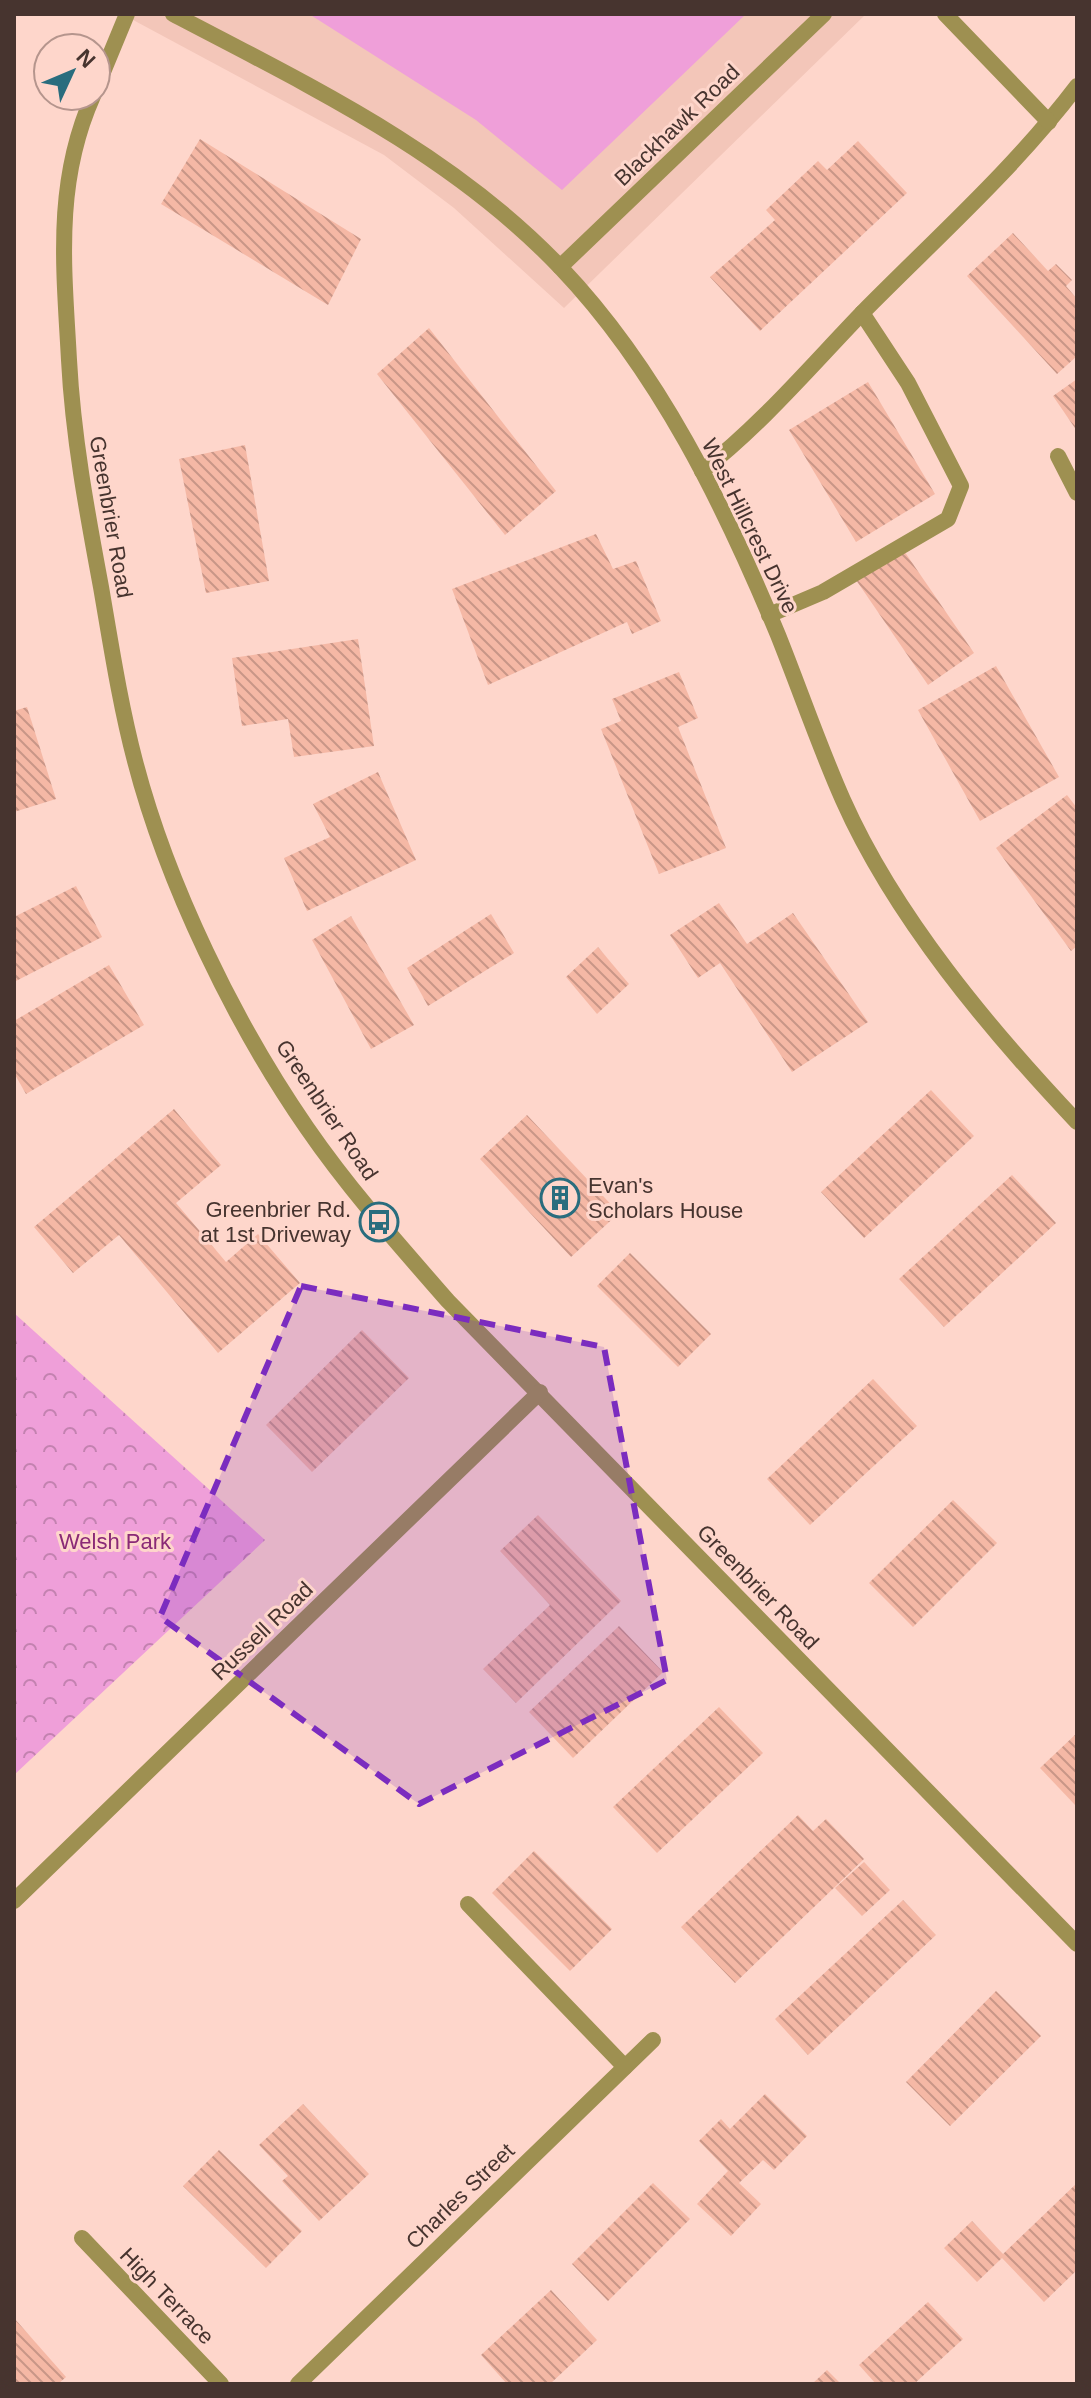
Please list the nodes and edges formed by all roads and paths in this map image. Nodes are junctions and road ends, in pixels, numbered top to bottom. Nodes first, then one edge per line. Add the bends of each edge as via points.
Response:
1 (127, 14) edge
2 (173, 14) edge
3 (824, 14) edge
4 (945, 14) edge
5 (112, 50) edge
6 (1077, 86) edge
7 (87, 112) edge
8 (1049, 122) junction
9 (560, 267) junction
10 (862, 313) junction
11 (1058, 456) dead end
12 (702, 471) junction
13 (1077, 493) edge
14 (769, 615) junction
15 (1077, 1122) edge
16 (540, 1392) junction
17 (14, 1901) edge
18 (468, 1904) dead end
19 (1077, 1944) edge
20 (653, 2040) dead end
21 (625, 2067) junction
22 (82, 2238) dead end
23 (221, 2384) edge
24 (298, 2384) edge

1 - 5 street
2 - 9 street, West Hillcrest Drive via 365,116 444,166
3 - 9 street, Blackhawk Road
4 - 8 street
6 - 8 street
7 - 16 street, Greenbrier Road via 64,193 62,292 71,402 121,698 161,842 253,1041 307,1128 448,1301
8 - 10 street
9 - 12 street, West Hillcrest Drive via 634,358
10 - 12 street via 749,435
10 - 14 street via 908,383 961,486 948,519 823,592
11 - 13 street
12 - 14 street, West Hillcrest Drive
14 - 15 street, West Hillcrest Drive via 843,801 876,861 988,1024
16 - 17 street, Russell Road
16 - 19 street, Greenbrier Road
18 - 21 street
20 - 21 street, Charles Street
21 - 24 street, Charles Street
22 - 23 street, High Terrace

